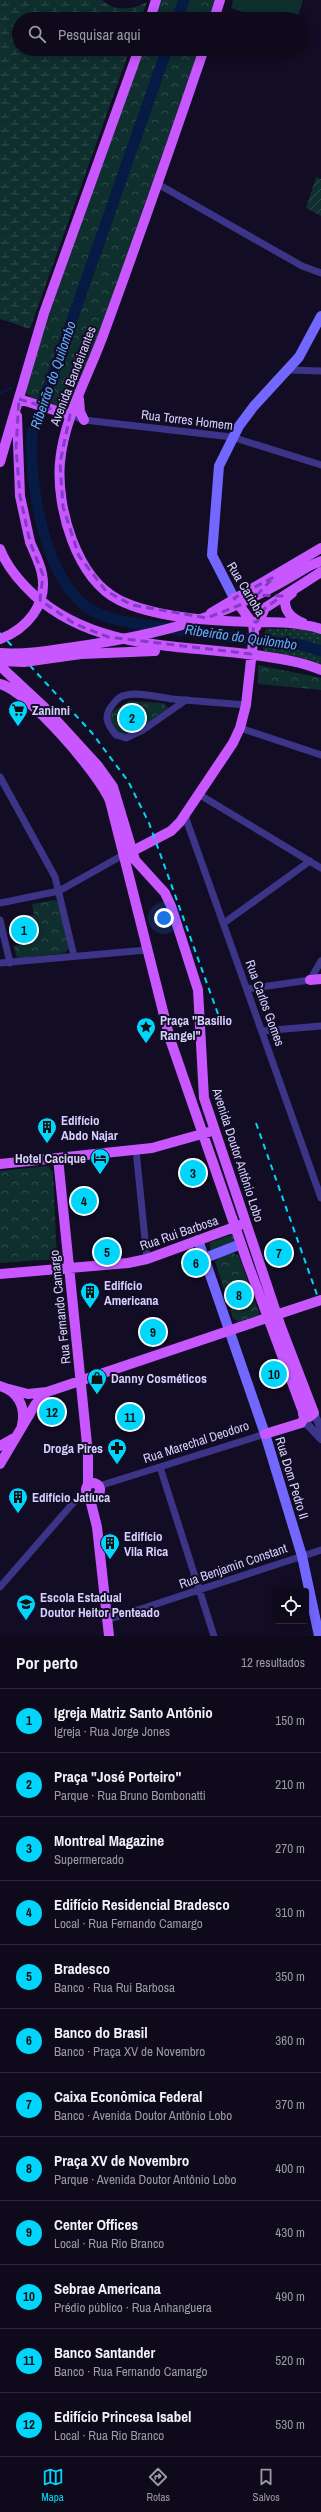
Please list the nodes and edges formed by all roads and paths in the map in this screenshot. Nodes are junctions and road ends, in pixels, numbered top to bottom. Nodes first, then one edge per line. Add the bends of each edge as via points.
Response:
1 (156, 0) edge
2 (220, 0) edge
3 (152, 12) edge
4 (216, 12) edge
5 (136, 56) edge
6 (201, 56) edge
7 (156, 183) junction
8 (321, 273) edge
9 (321, 316) edge
10 (289, 370) junction
11 (321, 371) edge
12 (79, 396) junction
13 (18, 402) junction
14 (70, 415) junction
15 (84, 420) junction
16 (232, 436) junction
17 (0, 462) edge
18 (321, 465) edge
19 (321, 548) edge
20 (0, 549) edge
21 (320, 560) edge
22 (321, 572) edge
23 (274, 577) junction
24 (301, 586) junction
25 (282, 596) junction
26 (234, 598) junction
27 (193, 617) junction
28 (254, 622) junction
29 (319, 628) edge
30 (0, 639) edge
31 (205, 648) junction
32 (251, 652) junction
33 (0, 653) edge
34 (0, 661) edge
35 (0, 666) edge
36 (321, 670) edge
37 (0, 684) edge
38 (186, 700) junction
39 (246, 705) junction
40 (240, 728) junction
41 (321, 755) edge
42 (0, 777) edge
43 (200, 795) junction
44 (186, 816) junction
45 (127, 853) junction
46 (310, 861) junction
47 (321, 868) edge
48 (59, 891) junction
49 (0, 903) edge
50 (0, 920) edge
51 (224, 922) junction
52 (147, 950) junction
53 (74, 956) junction
54 (321, 961) edge
55 (10, 962) junction
56 (0, 964) edge
57 (321, 979) edge
58 (310, 980) junction
59 (248, 990) junction
60 (321, 1026) edge
61 (262, 1030) junction
62 (214, 1130) junction
63 (203, 1134) junction
64 (136, 1150) junction
65 (58, 1158) junction
66 (0, 1164) edge
67 (321, 1198) edge
68 (246, 1223) junction
69 (235, 1227) junction
70 (198, 1240) junction
71 (252, 1240) junction
72 (241, 1244) junction
73 (205, 1258) junction
74 (147, 1259) junction
75 (69, 1268) junction
76 (0, 1274) edge
77 (321, 1300) edge
78 (235, 1328) junction
79 (277, 1329) junction
80 (81, 1381) junction
81 (4, 1388) edge
82 (46, 1392) junction
83 (314, 1413) junction
84 (302, 1419) junction
85 (321, 1429) edge
86 (19, 1432) junction
87 (265, 1434) junction
88 (321, 1439) edge
89 (0, 1446) edge
90 (0, 1464) edge
91 (160, 1467) junction
92 (93, 1490) junction
93 (321, 1550) edge
94 (302, 1556) junction
95 (0, 1587) edge
96 (201, 1591) junction
97 (108, 1620) junction
98 (109, 1636) edge
99 (214, 1636) edge
100 (319, 1636) edge

1 - 3 main road
2 - 4 main road
5 - 13 main road via 44,312
6 - 7 main road, Avenida Bandeirantes
7 - 8 street via 302,266
7 - 12 main road, Avenida Bandeirantes via 106,328
9 - 10 main road, Rua Carioba via 307,344
10 - 11 street
10 - 16 main road, Rua Carioba via 254,406
12 - 14 main road, Avenida Bandeirantes
12 - 15 main road via 80,412
13 - 14 main road via 36,404
13 - 17 main road
13 - 30 main road, bridge via 18,480 23,515 42,575 41,597 35,612 25,625
14 - 15 street, Rua Torres Homem
14 - 27 main road, Avenida Bandeirantes via 60,463 60,488 72,541 87,570 118,600 153,611
15 - 16 street, Rua Torres Homem
16 - 18 street, Rua Torres Homem
16 - 26 main road, Rua Carioba via 217,474 212,546 215,563
19 - 23 main road via 289,565
20 - 31 main road via 9,567 29,590 44,604 76,624 108,636
21 - 33 main road, bridge via 248,602 181,627 134,638 50,651
22 - 24 main road
23 - 25 main road via 265,586 264,593 272,597
23 - 26 main road
24 - 25 main road, Rua Carioba
24 - 29 main road via 285,599 286,608 297,621
25 - 28 main road, Rua Carioba via 264,608
26 - 27 main road via 210,613
26 - 28 main road, Rua Carioba
27 - 28 main road, Avenida Bandeirantes
28 - 29 main road, Avenida Bandeirantes
28 - 32 main road, Rua Carioba
31 - 32 main road
31 - 34 main road, bridge via 81,654 24,662
32 - 36 main road
32 - 39 main road, Rua Carioba
35 - 45 main road, Avenida Doutor Antônio Lobo via 44,707 113,787
37 - 45 main road, Avenida Doutor Antônio Lobo via 12,688 28,701 100,781 110,801
38 - 38 street via 127,695 120,697 106,711 106,716 116,734 126,738 143,730
38 - 39 street
39 - 40 main road, Rua Carioba
40 - 41 street
40 - 43 main road, Rua Carioba
42 - 48 street via 55,877
43 - 44 main road, Rua Carioba
43 - 46 street
44 - 45 main road, Rua Carioba via 171,831
44 - 51 street, Rua Carlos Gomes
45 - 48 street, Rua Carioba
45 - 52 main road, Avenida Doutor Antônio Lobo
45 - 62 main road, Avenida Doutor Antônio Lobo via 165,893 192,968 201,1018 200,1053 204,1098
46 - 47 street
46 - 51 street
48 - 49 street, Rua Carioba
48 - 53 street
50 - 55 street
51 - 59 street, Rua Carlos Gomes
52 - 53 street
52 - 63 main road, Avenida Doutor Antônio Lobo via 170,1039
53 - 55 street
54 - 58 street
55 - 56 street
57 - 58 main road
58 - 59 street
59 - 61 street, Rua Carlos Gomes
60 - 61 street
61 - 67 street, Rua Carlos Gomes
62 - 63 main road
62 - 68 main road, Avenida Doutor Antônio Lobo
63 - 64 main road via 169,1145
63 - 69 main road, Avenida Doutor Antônio Lobo
64 - 65 main road
64 - 74 street
65 - 66 main road
65 - 75 main road, Rua Fernando Camargo
68 - 69 main road, Rua Rui Barbosa
68 - 71 main road, Avenida Doutor Antônio Lobo
69 - 70 main road, Rua Rui Barbosa
69 - 72 main road, Avenida Doutor Antônio Lobo
70 - 73 main road, Rua Dom Pedro II
70 - 74 main road, Rua Rui Barbosa
71 - 72 main road
71 - 79 main road, Avenida Doutor Antônio Lobo
72 - 73 main road
72 - 79 main road, Avenida Doutor Antônio Lobo via 266,1312
73 - 78 main road, Rua Dom Pedro II
74 - 75 main road, Rua Rui Barbosa
75 - 76 main road, Rua Rui Barbosa
75 - 80 main road, Rua Fernando Camargo
77 - 78 main road, bridge
78 - 80 main road
78 - 87 main road, Rua Dom Pedro II
79 - 83 main road
79 - 84 main road
80 - 82 main road
80 - 92 main road, Rua Fernando Camargo
81 - 82 main road via 28,1394
81 - 86 main road via 19,1399 23,1412
82 - 86 main road
83 - 84 main road, Rua Marechal Deodoro
83 - 85 street
84 - 87 main road, Rua Marechal Deodoro
84 - 88 street
86 - 89 main road via 10,1442
86 - 90 main road
87 - 91 street, Rua Marechal Deodoro
87 - 94 main road, Rua Dom Pedro II
91 - 92 street, Rua Marechal Deodoro
91 - 96 street
92 - 95 street, Rua Marechal Deodoro via 74,1502
92 - 97 main road, Rua Fernando Camargo
93 - 94 street, Rua Benjamin Constant
94 - 96 street, Rua Benjamin Constant
94 - 100 main road, Rua Dom Pedro II
96 - 97 street, Rua Benjamin Constant
96 - 99 street
97 - 98 main road, Rua Fernando Camargo

